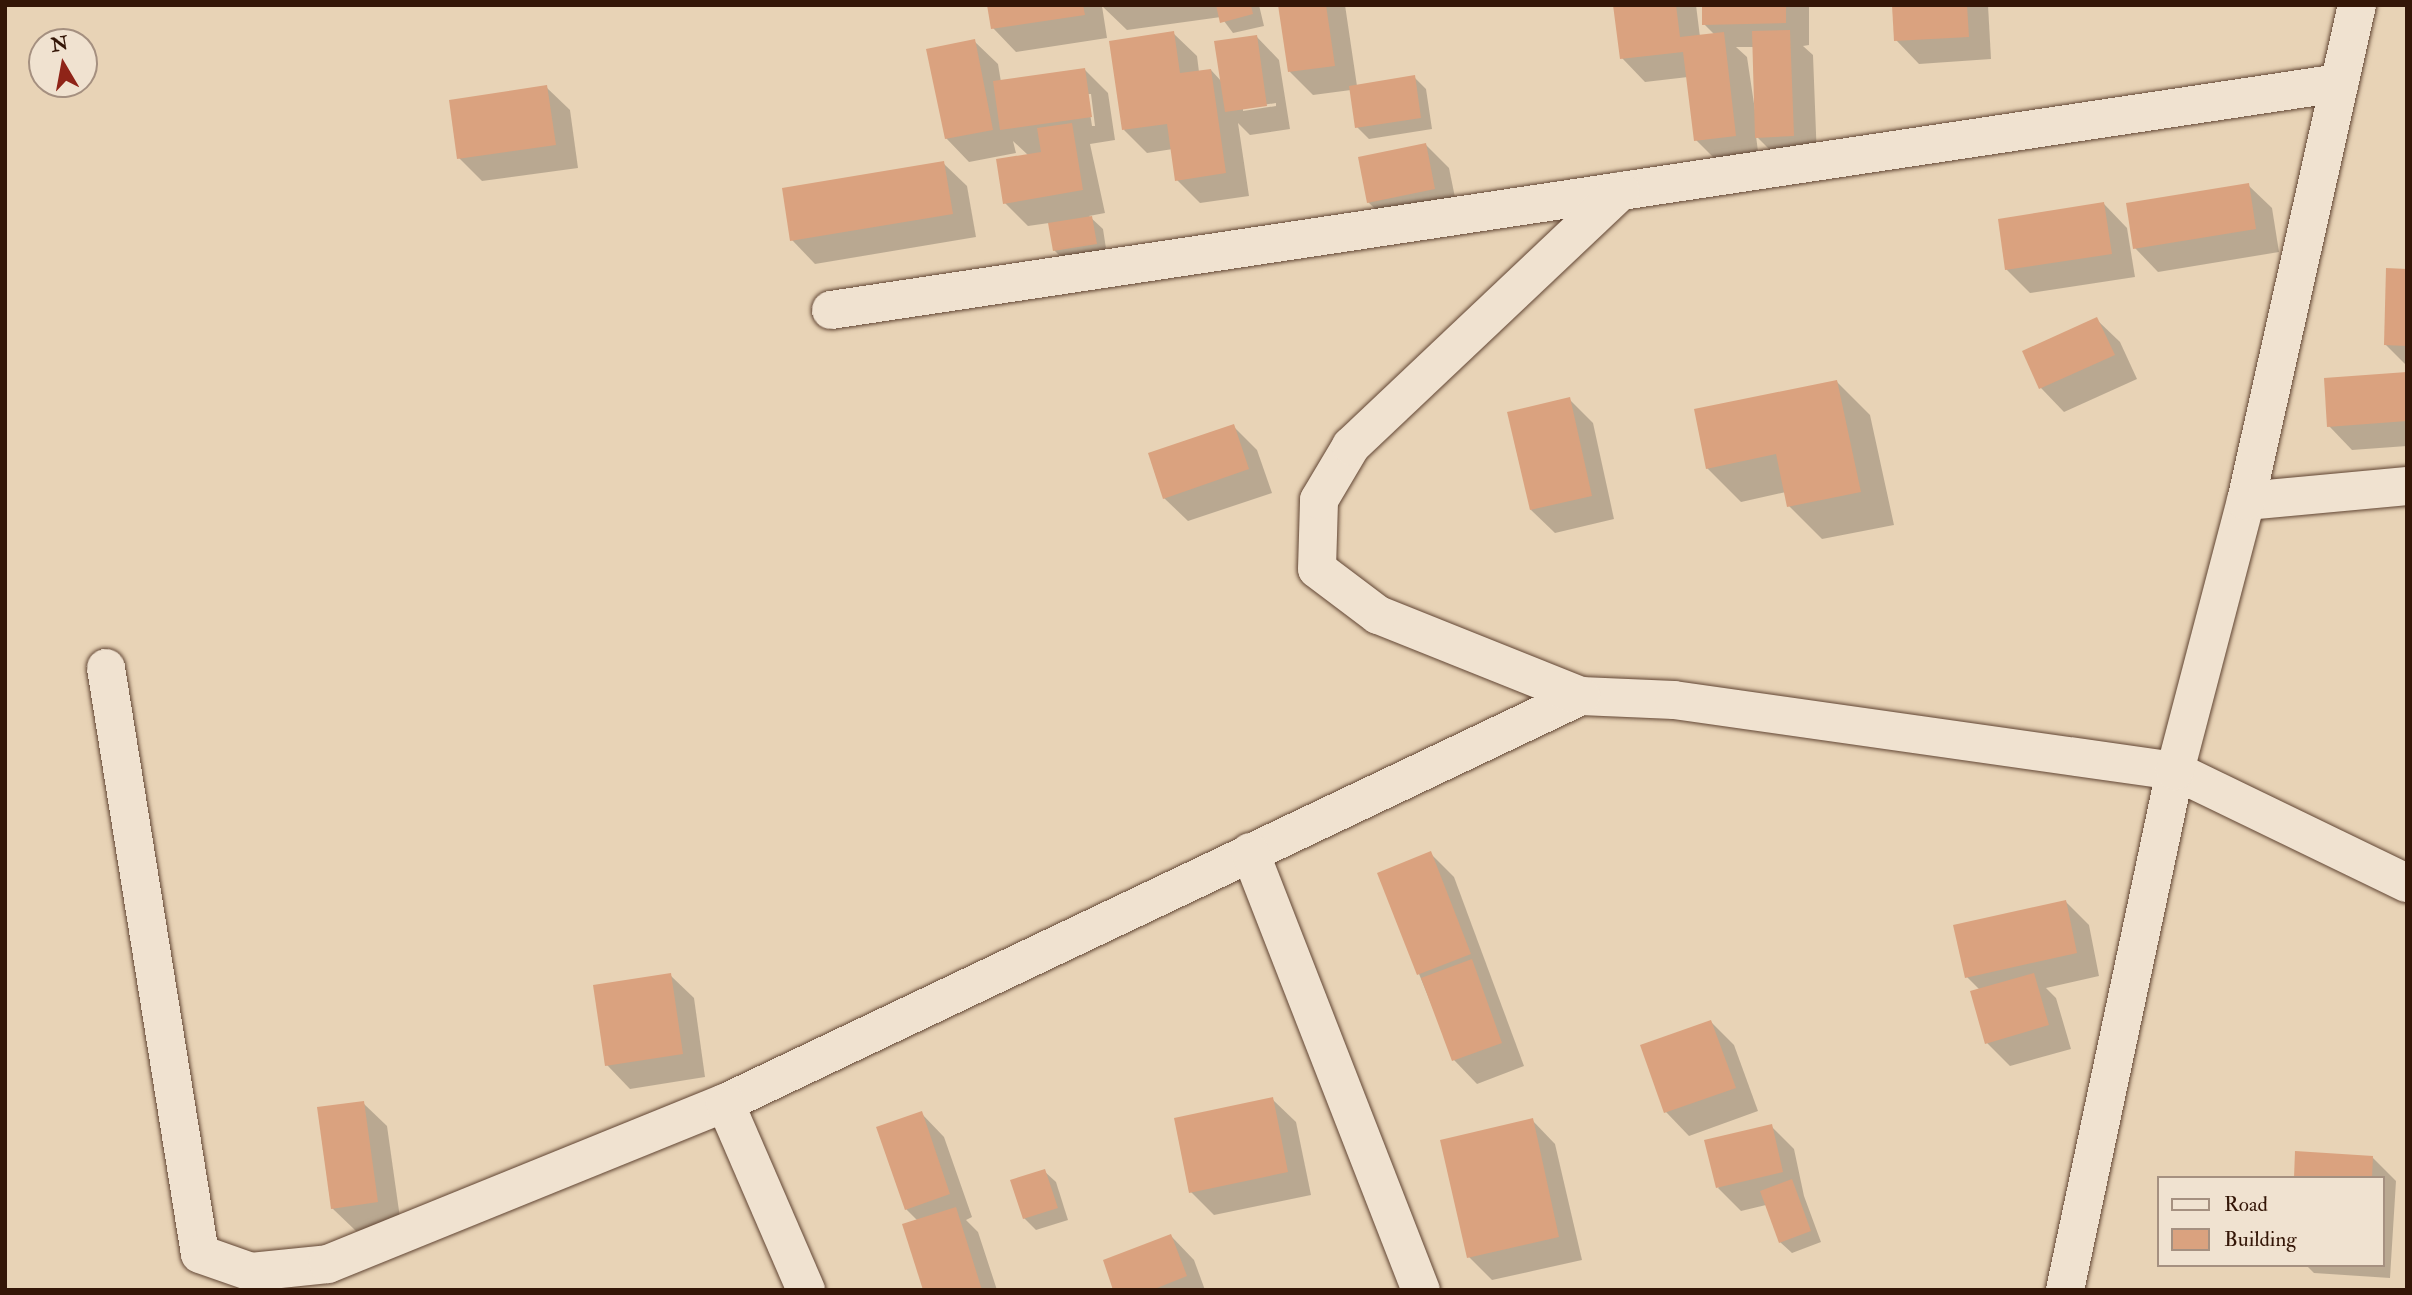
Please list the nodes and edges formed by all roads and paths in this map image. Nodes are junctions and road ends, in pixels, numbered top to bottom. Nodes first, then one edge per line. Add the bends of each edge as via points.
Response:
1 (2357, 5) edge
2 (2339, 83) junction
3 (1621, 191) junction
4 (831, 310) dead end
5 (2407, 486) edge
6 (2246, 500) junction
7 (106, 668) dead end
8 (1581, 696) junction
9 (2175, 771) junction
10 (1250, 852) junction
11 (2407, 883) edge
12 (725, 1102) junction
13 (806, 1290) edge
14 (1421, 1290) edge
15 (2065, 1290) edge

1 - 2 street
2 - 3 street
2 - 6 street
3 - 4 street
3 - 8 street via 1351,446 1319,500 1317,569 1378,615
5 - 6 street
6 - 9 street
7 - 12 street via 200,1254 251,1272 328,1264
8 - 9 street via 1674,700
8 - 10 street
9 - 11 street
9 - 15 street
10 - 12 street
10 - 14 street
12 - 13 street

